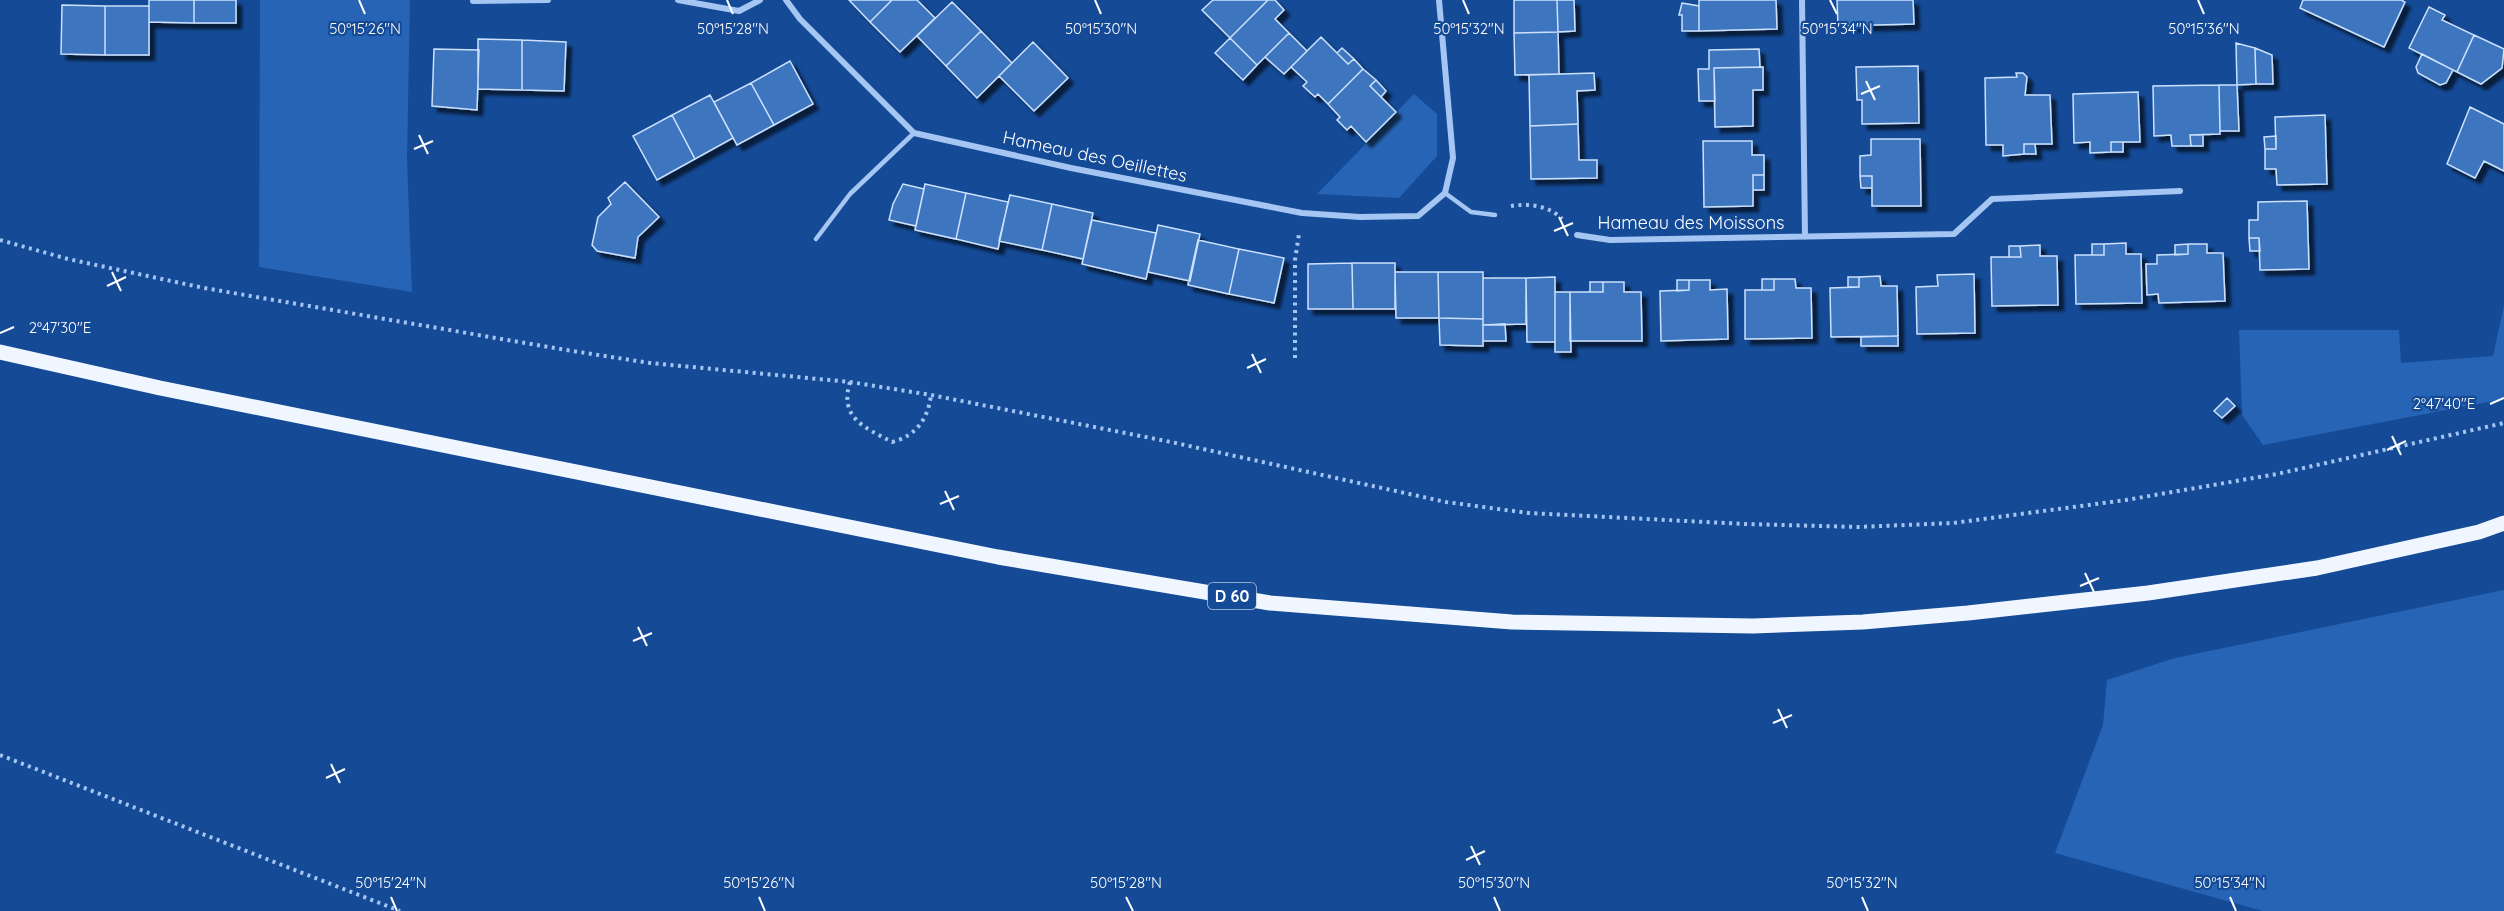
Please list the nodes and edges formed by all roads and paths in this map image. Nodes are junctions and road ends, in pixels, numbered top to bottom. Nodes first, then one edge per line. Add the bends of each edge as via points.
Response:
1 (548, 0) edge
2 (678, 0) edge
3 (760, 0) edge
4 (786, 0) edge
5 (1439, 0) edge
6 (1802, 0) edge
7 (473, 1) edge
8 (914, 133) junction
9 (2180, 191) dead end
10 (1445, 193) junction
11 (1510, 206) dead end
12 (1554, 210) dead end
13 (1495, 215) dead end
14 (1577, 235) dead end
15 (1805, 237) junction
16 (816, 239) dead end
17 (0, 240) edge
18 (1295, 260) dead end
19 (0, 352) edge
20 (1295, 358) dead end
21 (850, 382) junction
22 (931, 395) junction
23 (2504, 423) edge
24 (2504, 523) edge
25 (2504, 529) edge
26 (2479, 532) junction
27 (0, 755) edge
28 (400, 911) edge

1 - 7 street
2 - 3 street via 739,11
4 - 8 street via 800,19
5 - 10 street via 1453,158
6 - 15 street, Hameau des Moissons
8 - 10 street, Hameau des Oeillettes via 1302,213 1418,216
8 - 16 lane via 850,194
9 - 15 street, Hameau des Moissons via 1992,199 1954,234
10 - 13 lane via 1471,212
11 - 12 path via 1522,204
14 - 15 street, Hameau des Moissons via 1610,240
17 - 21 path via 204,288 566,350 650,363
18 - 20 path
19 - 26 main road, D 60 via 160,388 998,557 1270,603 1512,622 1754,626 1968,614 2318,568
21 - 22 path
21 - 22 path via 845,396 850,414 863,427 891,442 908,438 928,413
22 - 23 path via 1446,502 1528,513 1858,527 1953,523 2126,500 2277,474
24 - 26 main road, D 60
25 - 26 main road, D 60
27 - 28 path

